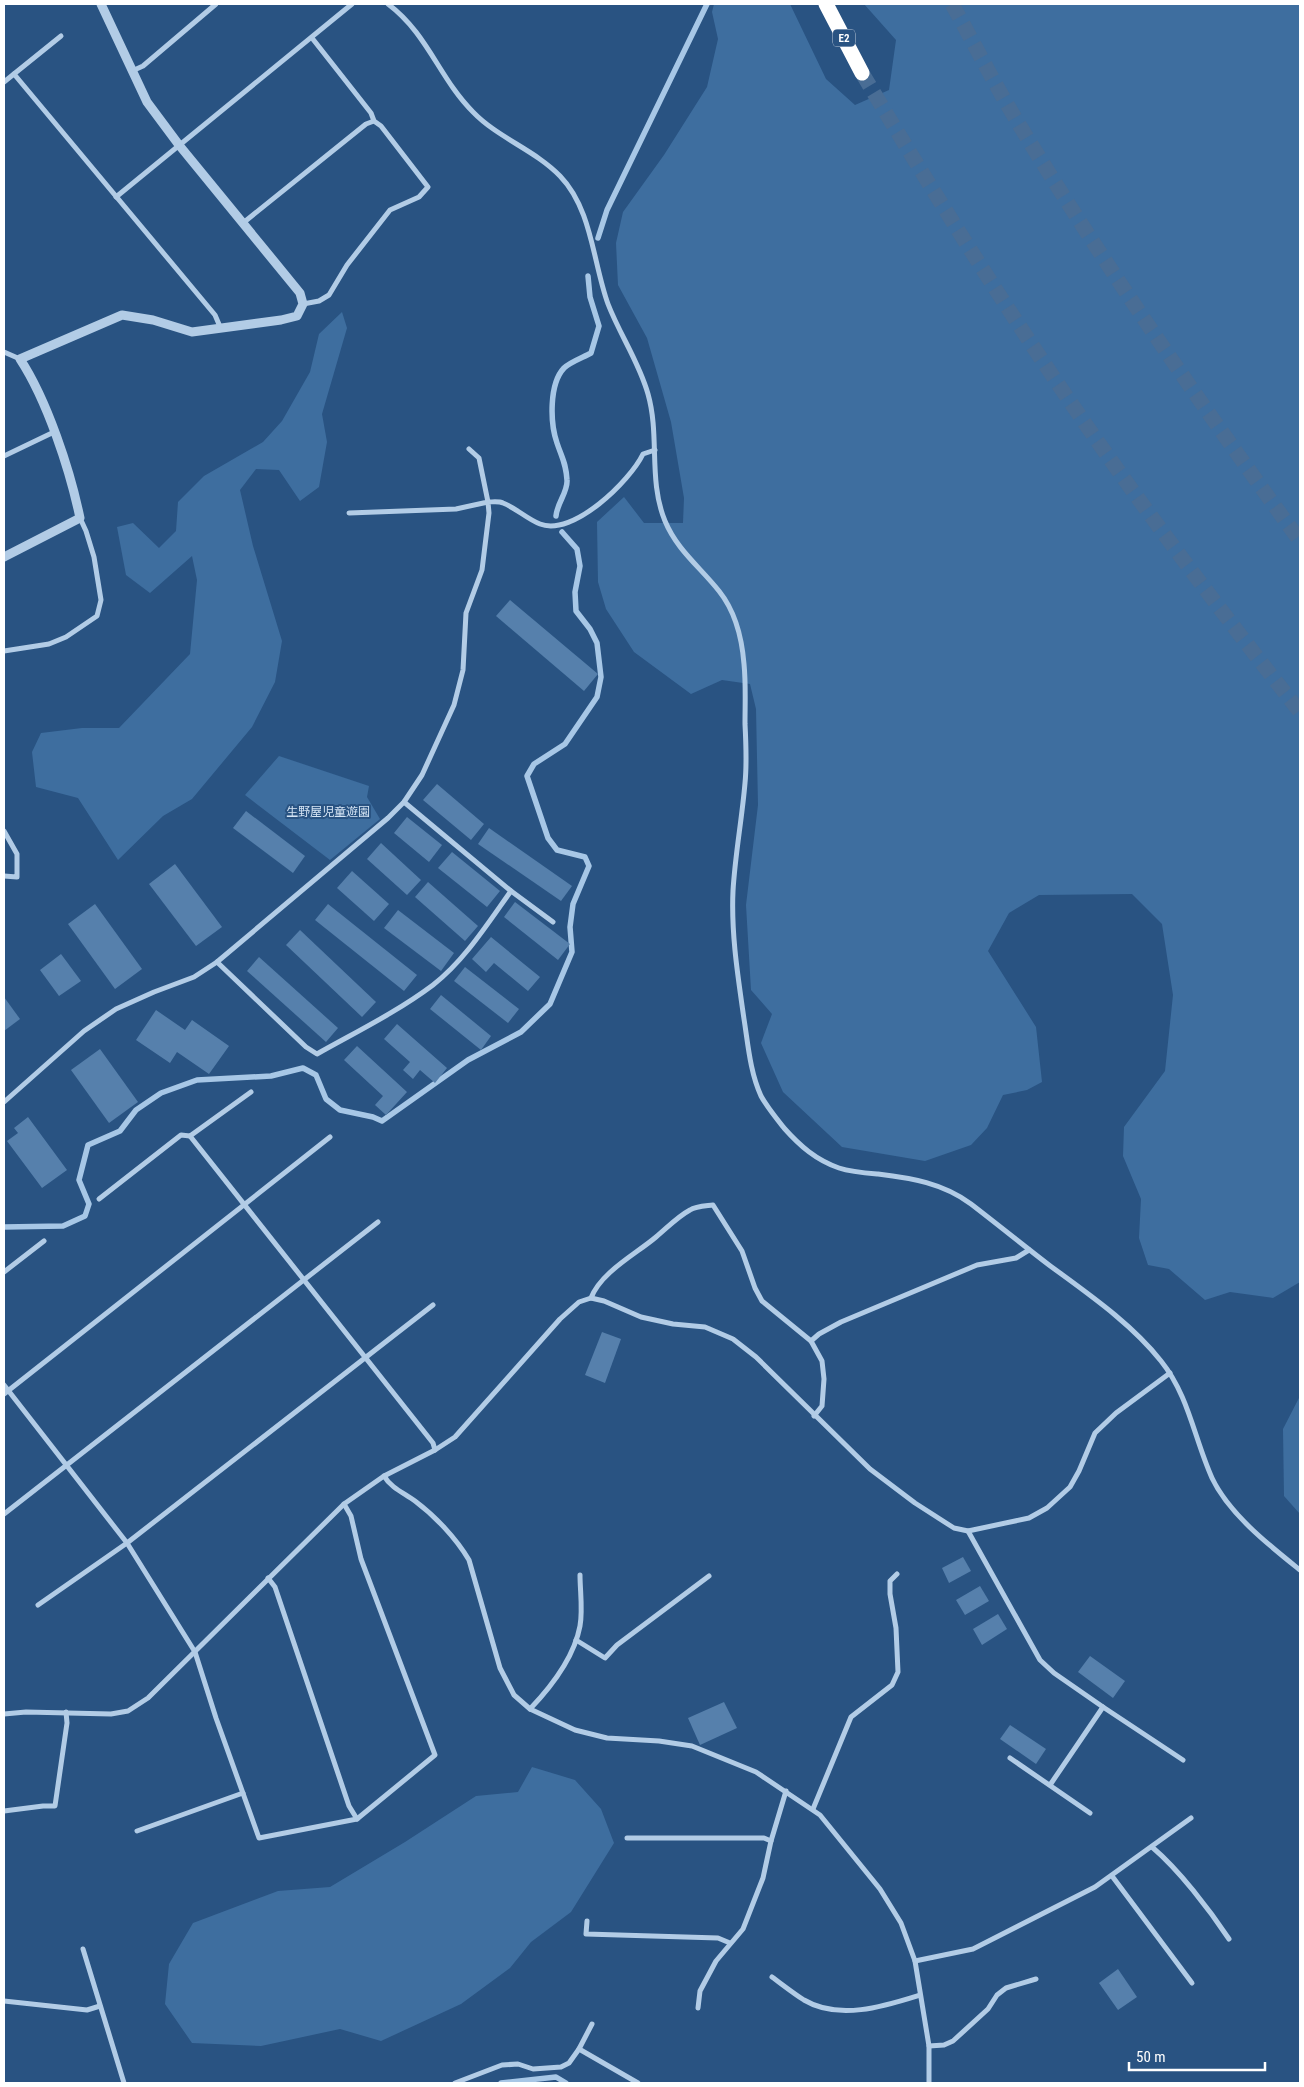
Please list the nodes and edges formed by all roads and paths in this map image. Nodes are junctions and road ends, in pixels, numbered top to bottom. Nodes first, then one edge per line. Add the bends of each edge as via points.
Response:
1 (101, 4) edge
2 (216, 4) edge
3 (352, 4) edge
4 (388, 4) edge
5 (826, 4) edge
6 (61, 36) dead end
7 (312, 38) junction
8 (132, 72) junction
9 (862, 73) tunnel mouth
10 (14, 74) junction
11 (4, 82) edge
12 (374, 121) junction
13 (179, 145) junction
14 (116, 196) junction
15 (243, 223) junction
16 (303, 304) junction
17 (221, 329) junction
18 (4, 352) edge
19 (20, 359) junction
20 (54, 432) junction
21 (469, 449) dead end
22 (655, 450) junction
23 (4, 456) edge
24 (488, 502) junction
25 (349, 513) dead end
26 (80, 518) junction
27 (4, 557) edge
28 (4, 651) edge
29 (404, 802) junction
30 (4, 831) edge
31 (4, 876) edge
32 (511, 891) junction
33 (553, 922) dead end
34 (217, 962) junction
35 (251, 1092) dead end
36 (4, 1102) edge
37 (190, 1136) junction
38 (330, 1137) dead end
39 (99, 1199) dead end
40 (245, 1204) junction
41 (378, 1222) dead end
42 (44, 1241) dead end
43 (1029, 1250) junction
44 (4, 1272) edge
45 (304, 1280) junction
46 (591, 1298) junction
47 (433, 1305) dead end
48 (811, 1341) junction
49 (365, 1357) junction
50 (1170, 1373) junction
51 (4, 1385) edge
52 (6, 1392) edge
53 (814, 1416) junction
54 (436, 1450) junction
55 (65, 1464) junction
56 (384, 1476) junction
57 (344, 1504) junction
58 (4, 1514) edge
59 (968, 1531) junction
60 (127, 1543) junction
61 (1300, 1570) edge
62 (897, 1574) dead end
63 (580, 1575) dead end
64 (710, 1576) dead end
65 (268, 1578) junction
66 (38, 1605) dead end
67 (576, 1640) junction
68 (196, 1652) junction
69 (1103, 1707) junction
70 (530, 1709) junction
71 (66, 1712) junction
72 (4, 1714) edge
73 (1010, 1758) dead end
74 (1183, 1760) dead end
75 (1050, 1785) junction
76 (786, 1791) junction
77 (243, 1793) junction
78 (812, 1809) junction
79 (4, 1811) edge
80 (1090, 1813) dead end
81 (1191, 1818) dead end
82 (357, 1819) junction
83 (137, 1831) dead end
84 (626, 1838) dead end
85 (771, 1841) junction
86 (1152, 1847) junction
87 (1112, 1876) junction
88 (587, 1921) dead end
89 (1229, 1939) dead end
90 (730, 1942) junction
91 (83, 1949) dead end
92 (915, 1961) junction
93 (772, 1978) dead end
94 (1036, 1979) dead end
95 (1192, 1982) dead end
96 (920, 1995) junction
97 (4, 2001) edge
98 (100, 2006) junction
99 (698, 2008) dead end
100 (592, 2024) dead end
101 (929, 2046) junction
102 (579, 2048) junction
103 (124, 2083) edge
104 (456, 2083) edge
105 (638, 2083) edge
106 (929, 2083) edge

1 - 8 street
2 - 8 street
3 - 7 street
4 - 22 street via 407,19 471,110 489,126 547,164 578,200 609,306 648,394
5 - 9 highway, E2
6 - 10 street
7 - 12 street
7 - 13 street
8 - 13 street via 147,102
10 - 11 street
10 - 14 street
12 - 15 street via 366,124
12 - 16 street via 428,187 419,197 390,210 347,265 329,295
13 - 14 street
13 - 15 street
14 - 17 street via 215,315
15 - 16 street via 300,293
16 - 17 street via 296,316
17 - 19 street via 192,332 122,315
18 - 19 street
19 - 20 street
20 - 23 street
20 - 26 street via 76,496
21 - 24 street via 479,458
22 - 24 street via 643,454 636,467 587,514 566,525 542,525 502,502
22 - 43 street via 656,489 664,519 691,562 720,591 731,609 740,636 744,666 746,775 733,886 733,917 738,977 752,1065 761,1096 800,1146 820,1159 843,1170 913,1178 944,1188 966,1200
24 - 25 street via 456,509
24 - 29 street via 482,570 466,613 463,670 454,705 422,775
26 - 27 street
26 - 28 street via 94,556 101,600 97,616 66,637 49,644
29 - 32 street
29 - 34 street
30 - 31 street via 16,854 17,877
32 - 33 street
32 - 34 street via 464,955 434,984 317,1054
34 - 36 street via 194,977 116,1009 84,1031
35 - 37 street
37 - 39 street via 181,1135
37 - 40 street
38 - 40 street
40 - 45 street
40 - 52 street
41 - 45 street
42 - 44 street
43 - 48 street via 1016,1258 978,1266 850,1319 818,1334
43 - 50 street via 1091,1294 1158,1357
45 - 49 street
45 - 55 street
46 - 48 street via 594,1290 627,1257 670,1224 691,1209 713,1205 742,1251 762,1301
46 - 53 street via 641,1317 705,1327 733,1339 756,1357
46 - 54 street via 579,1302 560,1319 455,1437
47 - 49 street
48 - 53 street via 822,1361 824,1379 822,1406
49 - 54 street
49 - 60 street
50 - 59 street via 1095,1433 1070,1487 1048,1508 1029,1518
50 - 61 street via 1184,1398 1212,1478 1225,1499 1255,1532
51 - 52 street
52 - 55 street
53 - 59 street via 870,1470 954,1528
54 - 56 street
55 - 58 street
55 - 60 street
56 - 57 street
56 - 70 street via 460,1545 469,1560 500,1668 514,1695
57 - 65 street
57 - 82 street via 351,1516 361,1559 435,1755
59 - 69 street via 1040,1660
60 - 66 street
60 - 68 street
62 - 78 street via 890,1581 890,1594 898,1672 892,1685 851,1717
63 - 67 street via 580,1625
64 - 67 street via 617,1645 605,1658
65 - 68 street
65 - 82 street via 276,1587 349,1806
67 - 70 street via 568,1660
68 - 71 street via 148,1698 128,1711 111,1714
68 - 77 street
69 - 74 street
69 - 75 street
70 - 76 street via 575,1730 607,1738 692,1746 756,1772
71 - 72 street
71 - 79 street via 55,1806
73 - 75 street
75 - 80 street
76 - 78 street
76 - 85 street
77 - 82 street via 259,1838
77 - 83 street
78 - 92 street via 880,1889 901,1923
81 - 86 street
84 - 85 street via 764,1838
85 - 90 street via 757,1895 743,1929
86 - 87 street
86 - 89 street
87 - 92 street via 972,1949
87 - 95 street
88 - 90 street via 586,1934 718,1938
90 - 99 street via 700,1991
91 - 98 street
92 - 96 street
93 - 96 street via 805,2001 825,2008 854,2011
94 - 101 street via 1006,1988 953,2040 944,2045
96 - 101 street
97 - 98 street via 88,2010
98 - 103 street
100 - 102 street
101 - 106 street
102 - 104 street via 569,2063 561,2067 533,2069 518,2064 502,2065
102 - 105 street

